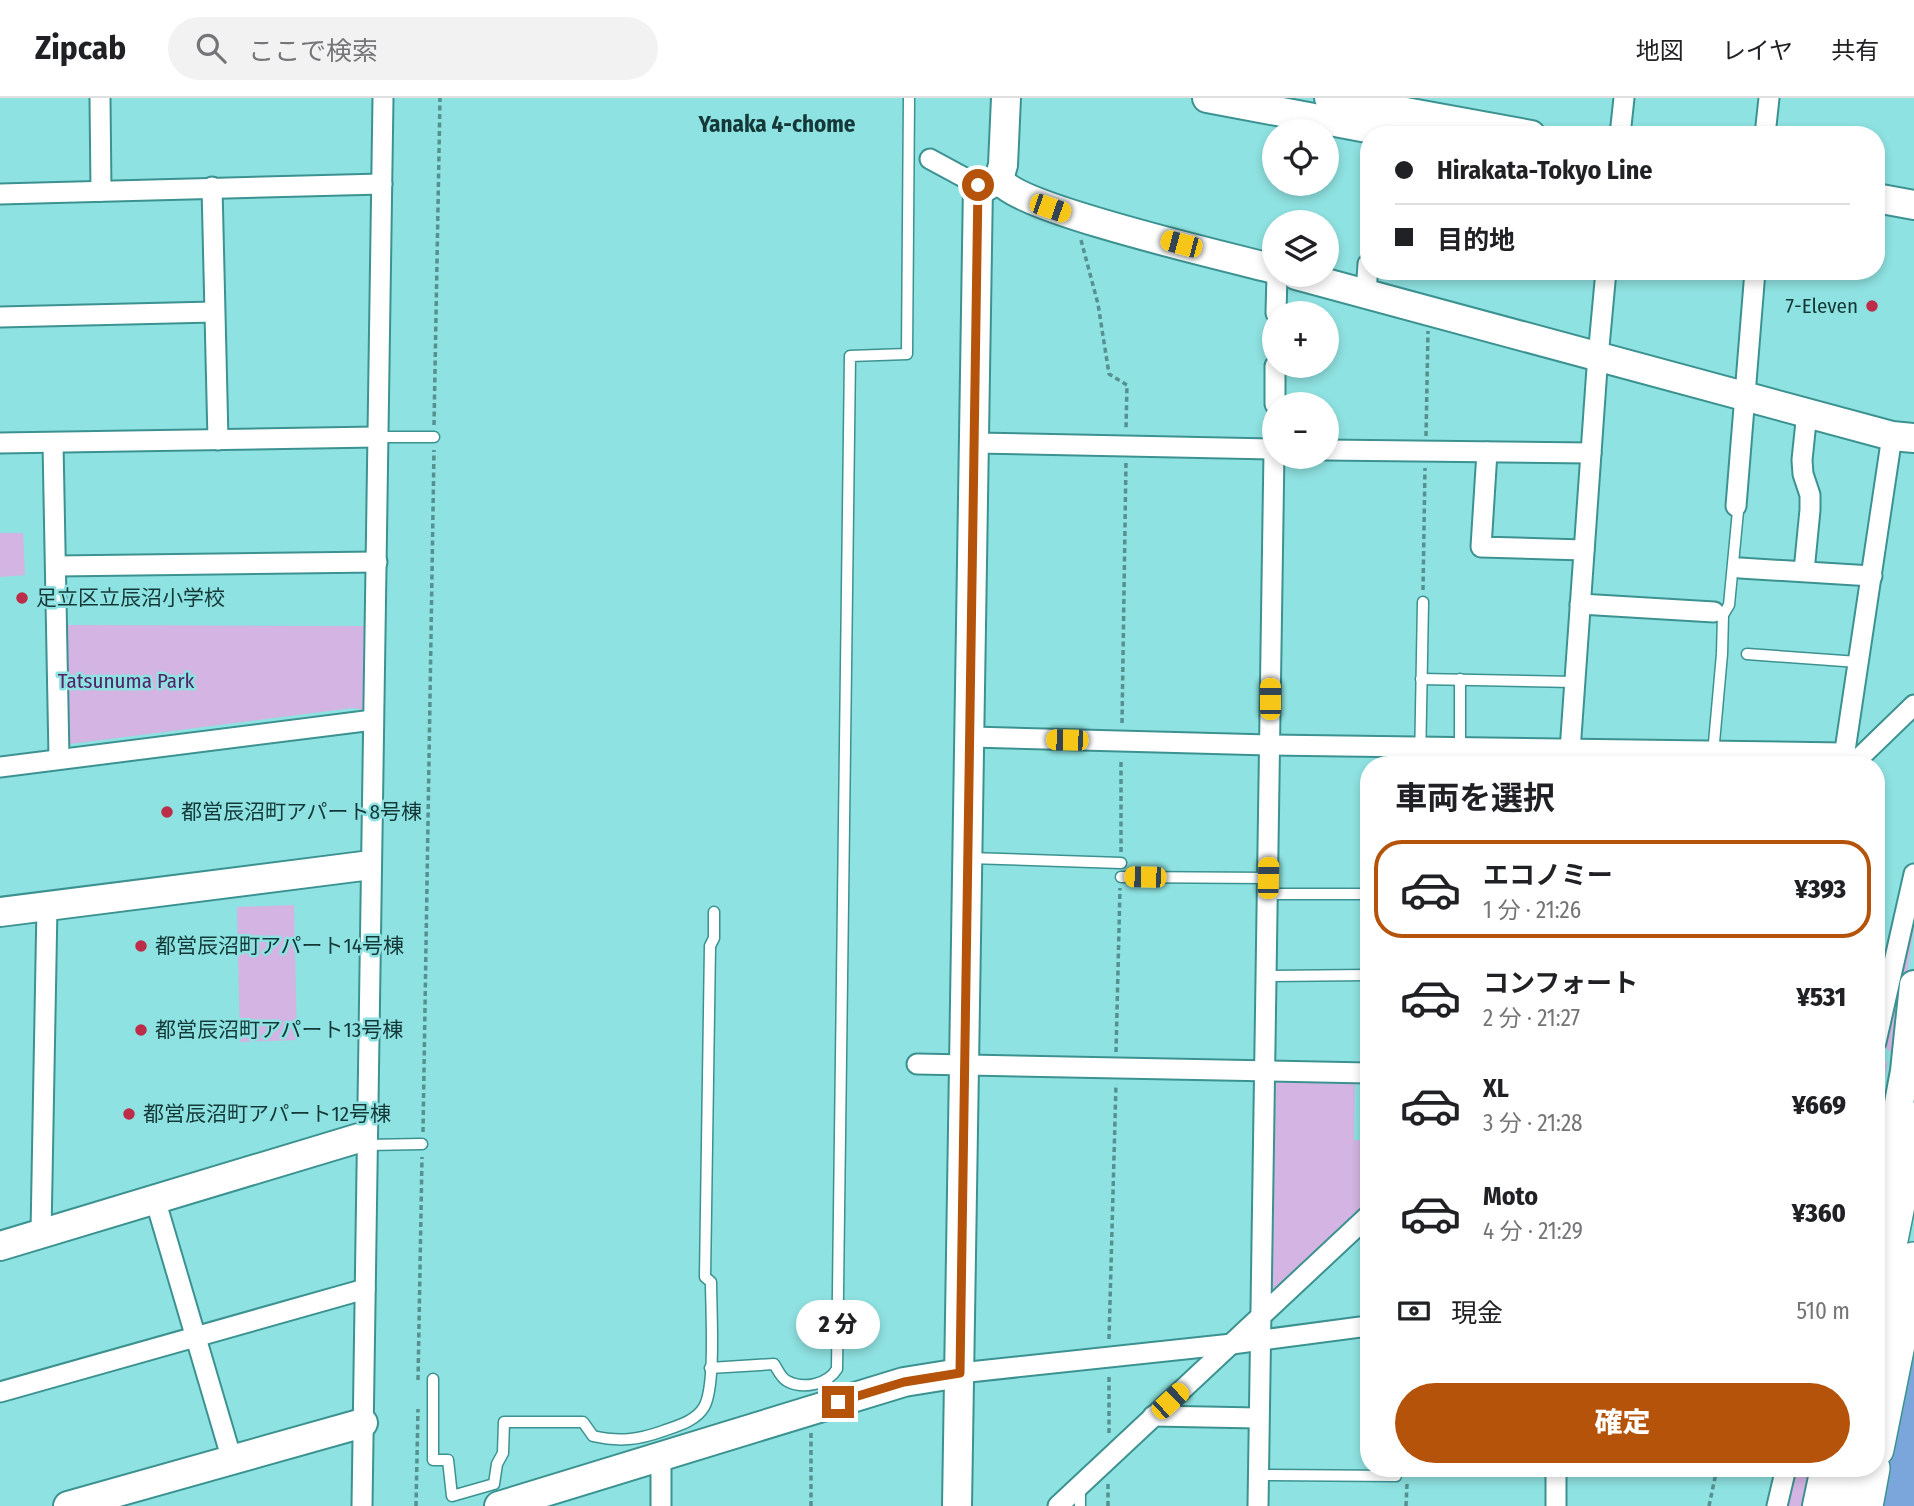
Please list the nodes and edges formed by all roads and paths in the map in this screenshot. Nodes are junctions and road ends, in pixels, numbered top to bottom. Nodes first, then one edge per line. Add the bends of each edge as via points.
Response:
1 (100, 98) edge
2 (383, 98) edge
3 (440, 98) edge
4 (909, 98) edge
5 (1006, 98) edge
6 (1207, 98) edge
7 (1329, 98) edge
8 (1431, 98) edge
9 (1623, 98) edge
10 (1769, 98) edge
11 (1472, 126) edge
12 (1503, 126) edge
13 (1621, 126) edge
14 (1766, 126) edge
15 (1360, 128) edge
16 (930, 159) dead end
17 (989, 182) junction
18 (382, 184) junction
19 (212, 187) junction
20 (101, 191) junction
21 (0, 194) edge
22 (1885, 200) edge
23 (1914, 205) edge
24 (1262, 266) edge
25 (1367, 280) edge
26 (1605, 280) edge
27 (1754, 280) edge
28 (1339, 287) edge
29 (1366, 294) junction
30 (214, 312) junction
31 (0, 317) edge
32 (1598, 356) junction
33 (1746, 395) junction
34 (1807, 412) junction
35 (376, 437) junction
36 (434, 437) junction
37 (1903, 437) edge
38 (218, 440) junction
39 (0, 443) edge
40 (53, 443) junction
41 (975, 443) junction
42 (1262, 450) edge
43 (1339, 450) edge
44 (1487, 452) junction
45 (1591, 453) junction
46 (1274, 469) edge
47 (1736, 506) joint
48 (1584, 550) junction
49 (377, 562) junction
50 (57, 566) junction
51 (1737, 567) junction
52 (1804, 571) junction
53 (1872, 576) junction
54 (1423, 602) dead end
55 (1580, 604) junction
56 (1718, 614) junction
57 (1747, 654) dead end
58 (1858, 662) junction
59 (1421, 679) junction
60 (1460, 680) junction
61 (1574, 682) junction
62 (1914, 705) edge
63 (373, 720) junction
64 (971, 737) junction
65 (1269, 744) junction
66 (1460, 747) junction
67 (1420, 756) edge
68 (1558, 756) edge
69 (1569, 756) edge
70 (1712, 756) edge
71 (1847, 756) edge
72 (1852, 756) edge
73 (60, 758) junction
74 (0, 767) edge
75 (968, 858) junction
76 (1121, 863) dead end
77 (367, 866) junction
78 (1914, 874) edge
79 (1121, 877) dead end
80 (1268, 886) junction
81 (1360, 893) edge
82 (47, 906) junction
83 (0, 912) edge
84 (714, 912) dead end
85 (1360, 975) edge
86 (1266, 976) junction
87 (1914, 985) edge
88 (1885, 1002) edge
89 (917, 1064) dead end
90 (965, 1064) junction
91 (1265, 1072) junction
92 (1360, 1073) edge
93 (1914, 1120) edge
94 (365, 1139) junction
95 (422, 1144) junction
96 (1885, 1175) edge
97 (155, 1199) junction
98 (1360, 1224) edge
99 (41, 1233) junction
100 (0, 1246) edge
101 (1914, 1260) edge
102 (1885, 1265) edge
103 (365, 1289) junction
104 (1260, 1318) junction
105 (1360, 1327) edge
106 (195, 1336) junction
107 (1259, 1338) junction
108 (1232, 1344) junction
109 (710, 1368) junction
110 (960, 1373) junction
111 (433, 1379) dead end
112 (418, 1381) dead end
113 (0, 1392) edge
114 (1885, 1404) edge
115 (418, 1409) dead end
116 (812, 1410) junction
117 (1153, 1416) junction
118 (1258, 1418) junction
119 (363, 1423) junction
120 (661, 1456) junction
121 (232, 1460) junction
122 (1258, 1475) junction
123 (1360, 1476) edge
124 (1407, 1477) edge
125 (1556, 1477) edge
126 (1715, 1477) edge
127 (1784, 1477) edge
128 (1823, 1477) edge
129 (1842, 1477) edge
130 (1870, 1477) edge
131 (1080, 1485) junction
132 (71, 1506) edge
133 (362, 1506) edge
134 (416, 1506) edge
135 (499, 1506) edge
136 (661, 1506) edge
137 (811, 1506) edge
138 (957, 1506) edge
139 (1058, 1506) edge
140 (1080, 1506) edge
141 (1258, 1506) edge
142 (1406, 1506) edge
143 (1556, 1506) edge
144 (1709, 1506) edge
145 (1777, 1506) edge
146 (1817, 1506) edge
147 (1837, 1506) edge
148 (1865, 1506) edge

1 - 20 street
2 - 18 street
3 - 36 path
4 - 109 lane via 907,354 850,356 837,1369 825,1381 797,1385 785,1381 774,1364
5 - 17 street via 1003,165
6 - 15 street
7 - 11 street
8 - 12 street via 1483,110
9 - 13 street
10 - 14 street
16 - 17 street
17 - 24 street via 1071,215
17 - 41 street
18 - 19 street
18 - 35 street
19 - 20 street
19 - 30 street
20 - 21 street
22 - 23 street
25 - 29 street
26 - 32 street
27 - 33 street
28 - 29 street
29 - 32 street
30 - 31 street
30 - 38 street
32 - 33 street
32 - 45 street
33 - 34 street
33 - 47 street
34 - 37 street
34 - 52 street via 1802,467 1810,495
35 - 36 lane
35 - 38 street
35 - 49 street
36 - 95 path
37 - 53 street
38 - 40 street
39 - 40 street
40 - 50 street
41 - 42 street
41 - 64 street
43 - 44 street
44 - 45 street
44 - 48 street via 1481,547
45 - 48 street
46 - 65 street
47 - 51 lane
48 - 55 street
49 - 50 street
49 - 63 street
50 - 73 street
51 - 52 street
51 - 56 lane via 1729,605
52 - 53 street
53 - 58 street
54 - 59 lane
55 - 56 street
55 - 61 street
56 - 70 lane
57 - 58 lane
58 - 71 street
59 - 60 lane
59 - 67 lane
60 - 61 lane
60 - 66 lane
61 - 69 street
62 - 72 street
63 - 73 street
63 - 77 street
64 - 65 street
64 - 75 street
65 - 67 street
65 - 80 street
66 - 67 street
66 - 68 street
73 - 74 street
75 - 76 lane
75 - 90 street
77 - 82 street
77 - 94 street
78 - 88 street
79 - 80 lane
80 - 81 lane
80 - 86 street
82 - 83 street
82 - 99 street
84 - 109 lane via 705,1277 711,1282
85 - 86 lane
86 - 91 street
87 - 96 street via 1905,1071
89 - 90 street
90 - 91 street
90 - 110 street
91 - 92 street
91 - 104 street
93 - 102 highway
94 - 95 lane
94 - 97 street
94 - 103 street
95 - 112 path
97 - 99 street
97 - 106 street
98 - 104 street
99 - 100 street
101 - 114 highway
103 - 106 street
103 - 119 street
104 - 107 street
104 - 108 street
105 - 107 street
106 - 113 street
106 - 121 street
107 - 108 street
107 - 118 street
108 - 110 street
108 - 117 street
109 - 111 lane via 704,1408 695,1418 654,1434 618,1442 593,1436 583,1422 504,1422 503,1453 494,1484 452,1496 448,1460 433,1460
110 - 116 street via 904,1382
110 - 138 street
115 - 134 path
116 - 120 street
116 - 137 path
117 - 118 street
117 - 131 street
118 - 122 street
119 - 121 street
119 - 133 street
120 - 135 street
120 - 136 street
121 - 132 street
122 - 123 lane
122 - 141 street
124 - 142 path
125 - 143 street
126 - 144 path
127 - 145 street
128 - 146 street
129 - 147 highway
130 - 148 highway
131 - 139 street
131 - 140 lane

